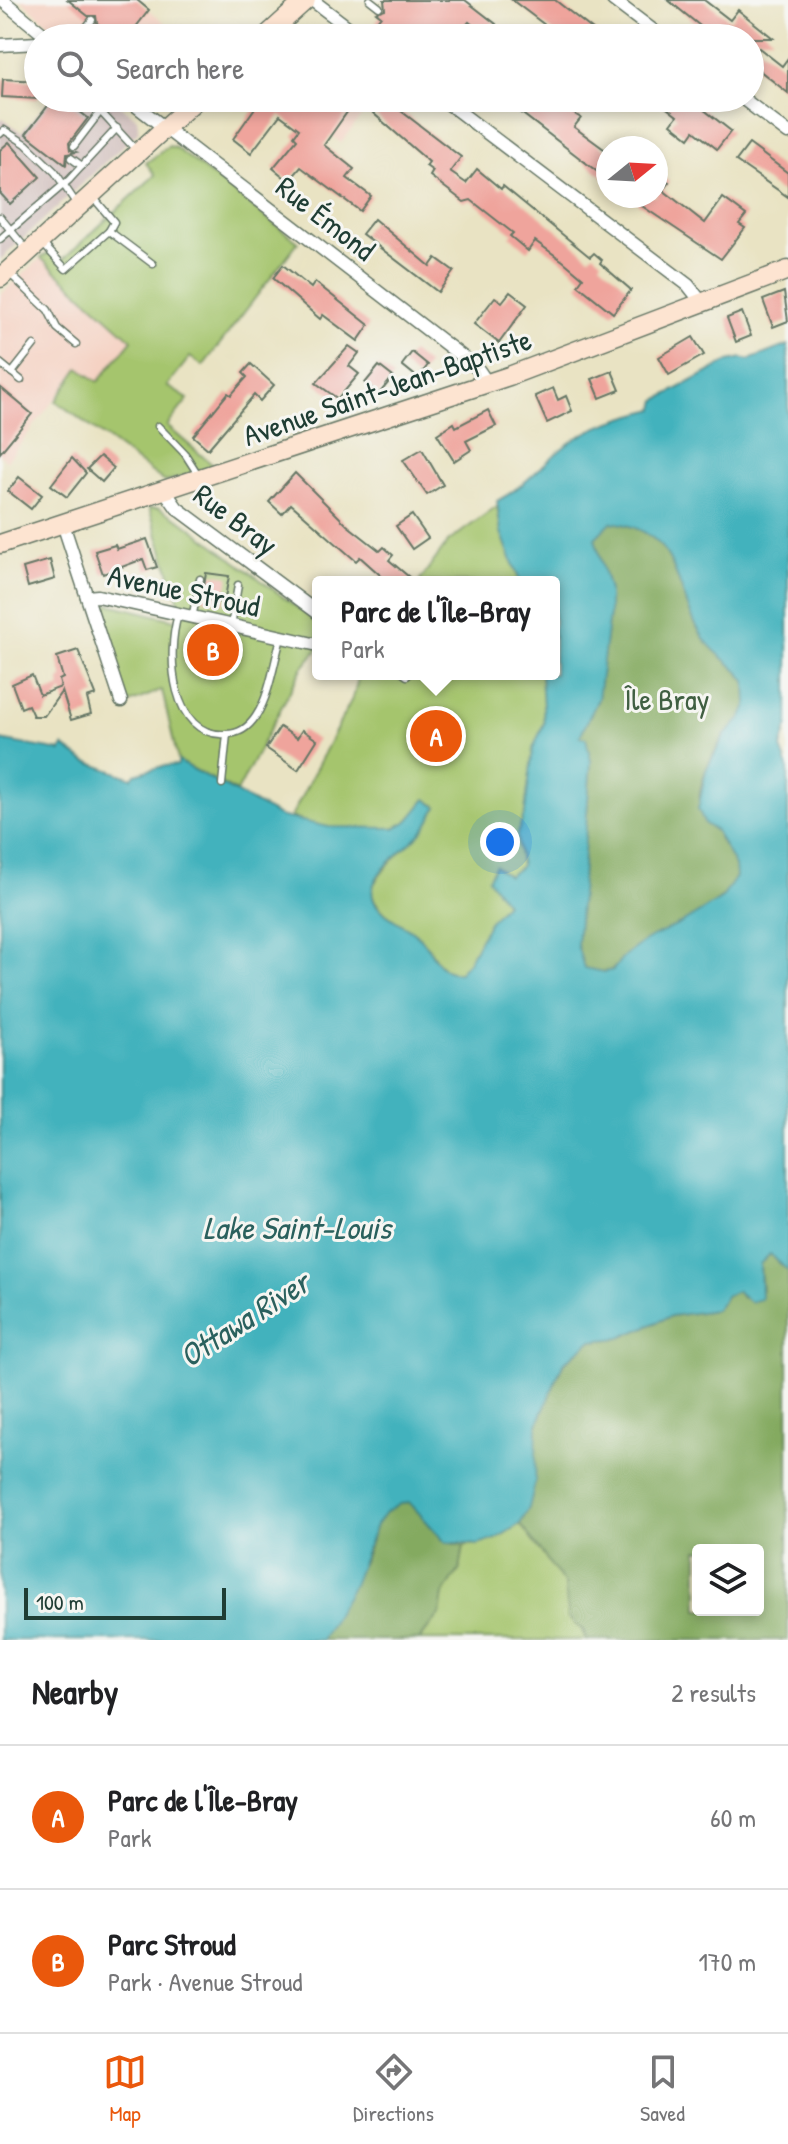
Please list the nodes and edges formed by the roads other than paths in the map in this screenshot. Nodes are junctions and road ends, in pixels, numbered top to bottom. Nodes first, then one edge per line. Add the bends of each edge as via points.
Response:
1 (2, 0) edge
2 (306, 0) edge
3 (312, 0) edge
4 (370, 0) edge
5 (613, 0) edge
6 (379, 7) dead end
7 (92, 20) dead end
8 (31, 24) edge
9 (89, 24) edge
10 (279, 24) edge
11 (340, 24) edge
12 (645, 24) edge
13 (24, 44) edge
14 (0, 45) edge
15 (100, 112) joint
16 (145, 112) edge
17 (182, 112) edge
18 (459, 112) edge
19 (760, 112) edge
20 (165, 127) junction
21 (117, 128) junction
22 (788, 133) edge
23 (0, 134) edge
24 (74, 146) dead end
25 (138, 152) junction
26 (71, 158) dead end
27 (82, 166) junction
28 (62, 186) junction
29 (84, 200) junction
30 (0, 217) edge
31 (11, 230) junction
32 (109, 231) junction
33 (0, 239) edge
34 (35, 246) junction
35 (153, 264) dead end
36 (788, 270) edge
37 (4, 274) edge
38 (703, 304) junction
39 (76, 344) dead end
40 (34, 345) dead end
41 (0, 363) edge
42 (12, 373) junction
43 (21, 380) dead end
44 (488, 384) junction
45 (158, 426) dead end
46 (201, 479) junction
47 (165, 491) junction
48 (63, 524) junction
49 (0, 544) edge
50 (200, 579) dead end
51 (238, 585) dead end
52 (87, 597) junction
53 (312, 609) edge
54 (178, 615) junction
55 (192, 618) junction
56 (231, 627) junction
57 (281, 638) junction
58 (312, 644) edge
59 (121, 701) dead end
60 (227, 734) junction
61 (222, 784) dead end

1 - 8 street
2 - 10 street
3 - 11 street
4 - 6 lane
5 - 12 street
7 - 9 lane
13 - 14 street
15 - 21 lane
15 - 24 lane
16 - 20 street, Rue Émond
17 - 20 street
18 - 38 street via 688,285
19 - 22 street
20 - 25 street
20 - 44 street, Rue Émond via 477,368
21 - 25 lane
21 - 27 lane
23 - 28 lane via 4,130 26,144
25 - 29 street
26 - 27 lane
27 - 28 lane
28 - 29 lane
28 - 31 lane
29 - 32 lane via 114,222
29 - 34 street
30 - 31 lane
31 - 33 lane
31 - 34 lane
32 - 34 lane via 66,269
32 - 35 lane
34 - 37 street
36 - 38 street, Avenue Saint-Jean-Baptiste
37 - 39 lane via 48,310 57,328
38 - 44 street, Avenue Saint-Jean-Baptiste
40 - 42 lane
41 - 42 lane
42 - 43 lane
44 - 46 street, Avenue Saint-Jean-Baptiste
45 - 46 lane
46 - 47 street, Avenue Saint-Jean-Baptiste
47 - 48 street, Avenue Saint-Jean-Baptiste
47 - 53 street, Rue Bray via 177,508
48 - 49 street, Avenue Saint-Jean-Baptiste
48 - 52 street
50 - 55 lane
51 - 56 lane
52 - 54 street, Avenue Stroud
52 - 59 street
54 - 55 street, Avenue Stroud
54 - 60 lane via 173,659 186,714 201,731
55 - 56 street, Avenue Stroud
56 - 57 street, Avenue Stroud
57 - 58 street, Avenue Stroud
57 - 60 lane via 259,712 244,728
60 - 61 lane

